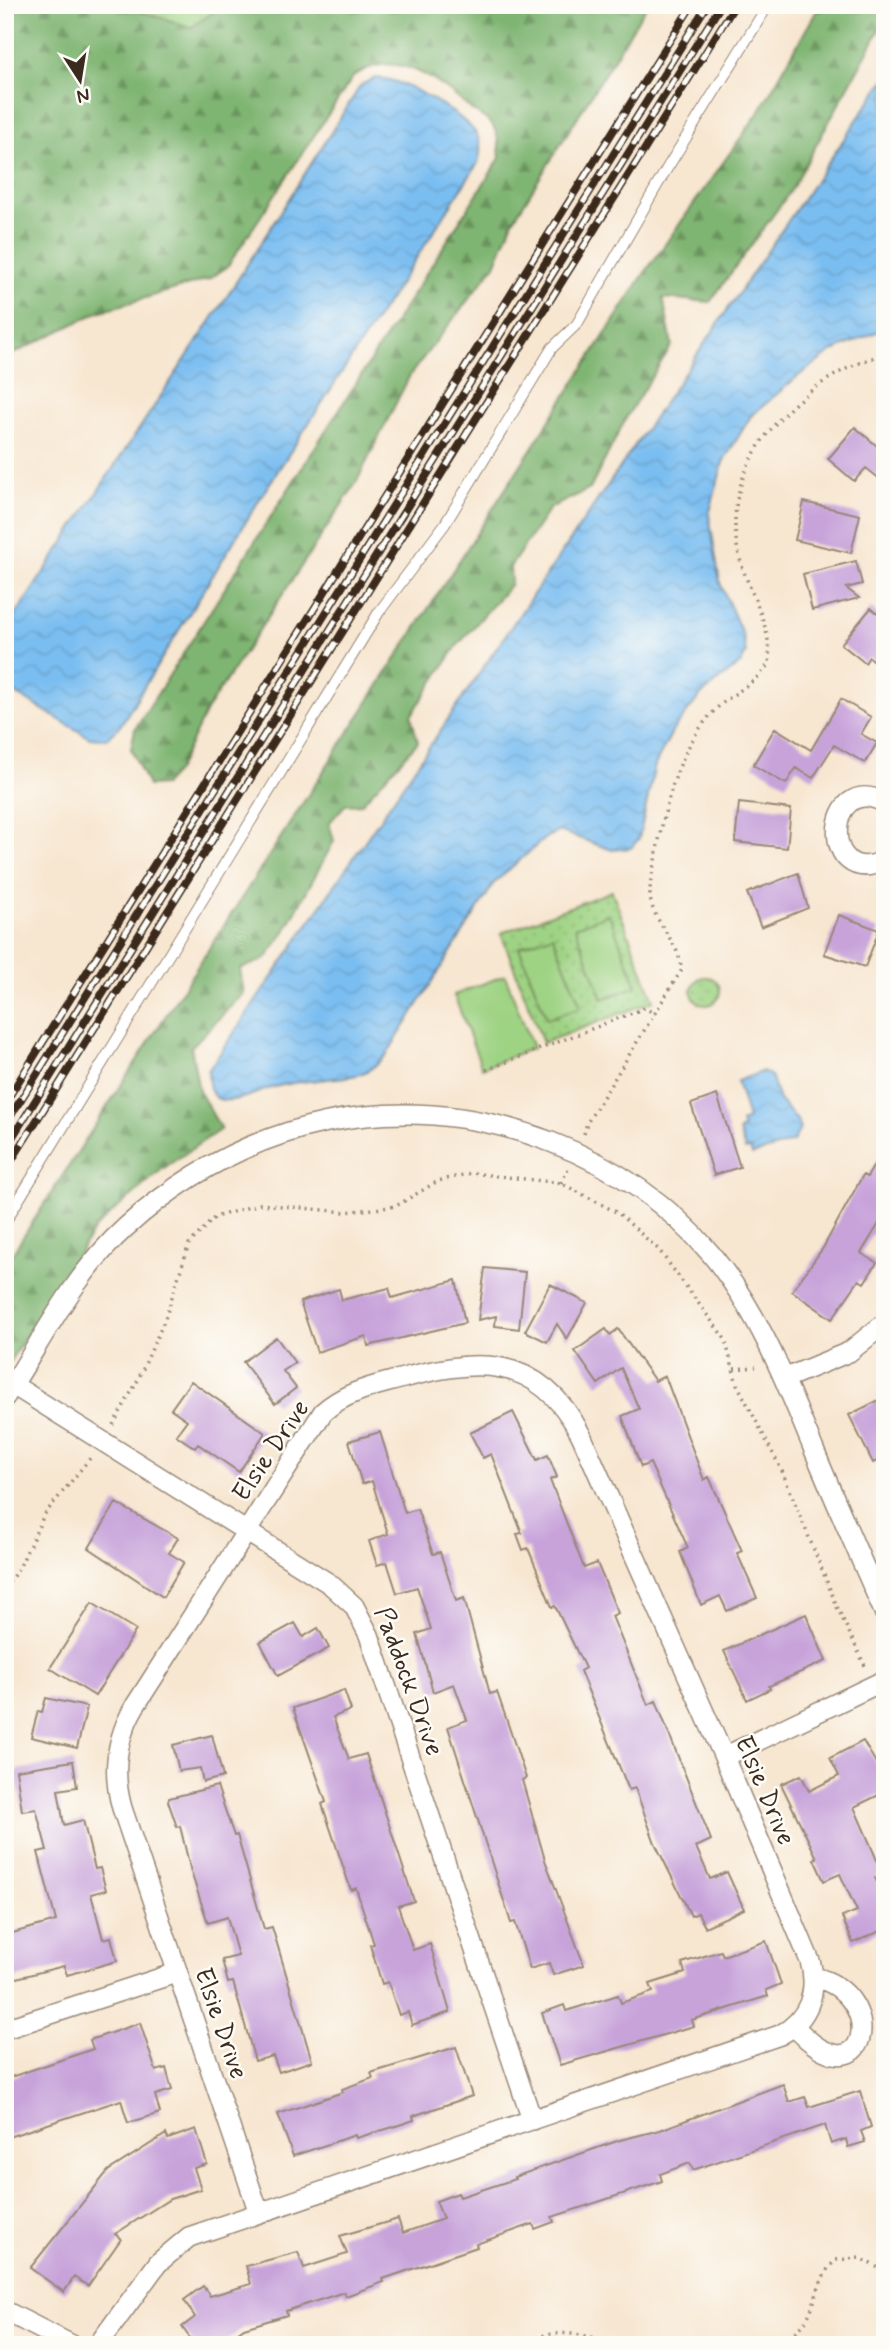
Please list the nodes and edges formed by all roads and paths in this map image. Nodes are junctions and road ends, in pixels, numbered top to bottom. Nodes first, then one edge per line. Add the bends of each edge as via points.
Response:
1 (768, 5) edge
2 (885, 354) edge
3 (885, 803) edge
4 (885, 860) edge
5 (655, 1014) junction
6 (486, 1070) dead end
7 (576, 1152) junction
8 (561, 1183) dead end
9 (5, 1222) edge
10 (885, 1323) edge
11 (786, 1378) junction
12 (9, 1391) edge
13 (247, 1531) junction
14 (885, 1614) edge
15 (885, 1680) edge
16 (724, 1757) junction
17 (176, 1973) junction
18 (814, 1977) junction
19 (873, 1999) dead end
20 (794, 2026) junction
21 (5, 2029) edge
22 (878, 2040) dead end
23 (532, 2120) junction
24 (259, 2213) junction
25 (885, 2271) edge
26 (5, 2311) edge
27 (72, 2345) edge
28 (98, 2345) edge
29 (524, 2345) edge
30 (615, 2345) edge
31 (756, 2345) edge

1 - 9 lane via 577,324 552,348 445,524 379,612
2 - 5 path via 824,379 792,405 759,446 742,482 736,544 765,628 769,663 758,678 706,720 673,782 649,894 681,971
3 - 4 street via 873,799 854,802 840,814 835,833 841,851 850,859 869,864
5 - 6 path via 645,1008
5 - 7 path via 587,1123
7 - 8 path
7 - 11 street via 631,1183 692,1233 730,1279
7 - 12 street via 513,1128 455,1116 416,1114 339,1119 265,1139 204,1168 124,1228 74,1286
10 - 11 street via 849,1352
11 - 14 street
12 - 13 street, Paddock Drive
13 - 16 street, Elsie Drive via 312,1426 343,1398 457,1365 495,1366 522,1375 554,1397 577,1427
13 - 17 street, Elsie Drive via 130,1713 117,1755 122,1808
13 - 23 street, Paddock Drive via 339,1591 365,1625
15 - 16 street
16 - 18 street, Elsie Drive
17 - 21 street
17 - 24 street, Elsie Drive
18 - 19 street via 856,1988
18 - 20 street via 811,2002
20 - 22 street via 815,2044 845,2056 864,2053
20 - 23 street via 775,2037
23 - 24 street
24 - 28 street via 198,2233 172,2248
25 - 31 path via 859,2258 836,2260 825,2273 802,2328 782,2340
26 - 27 street
29 - 30 path via 541,2336 566,2335

